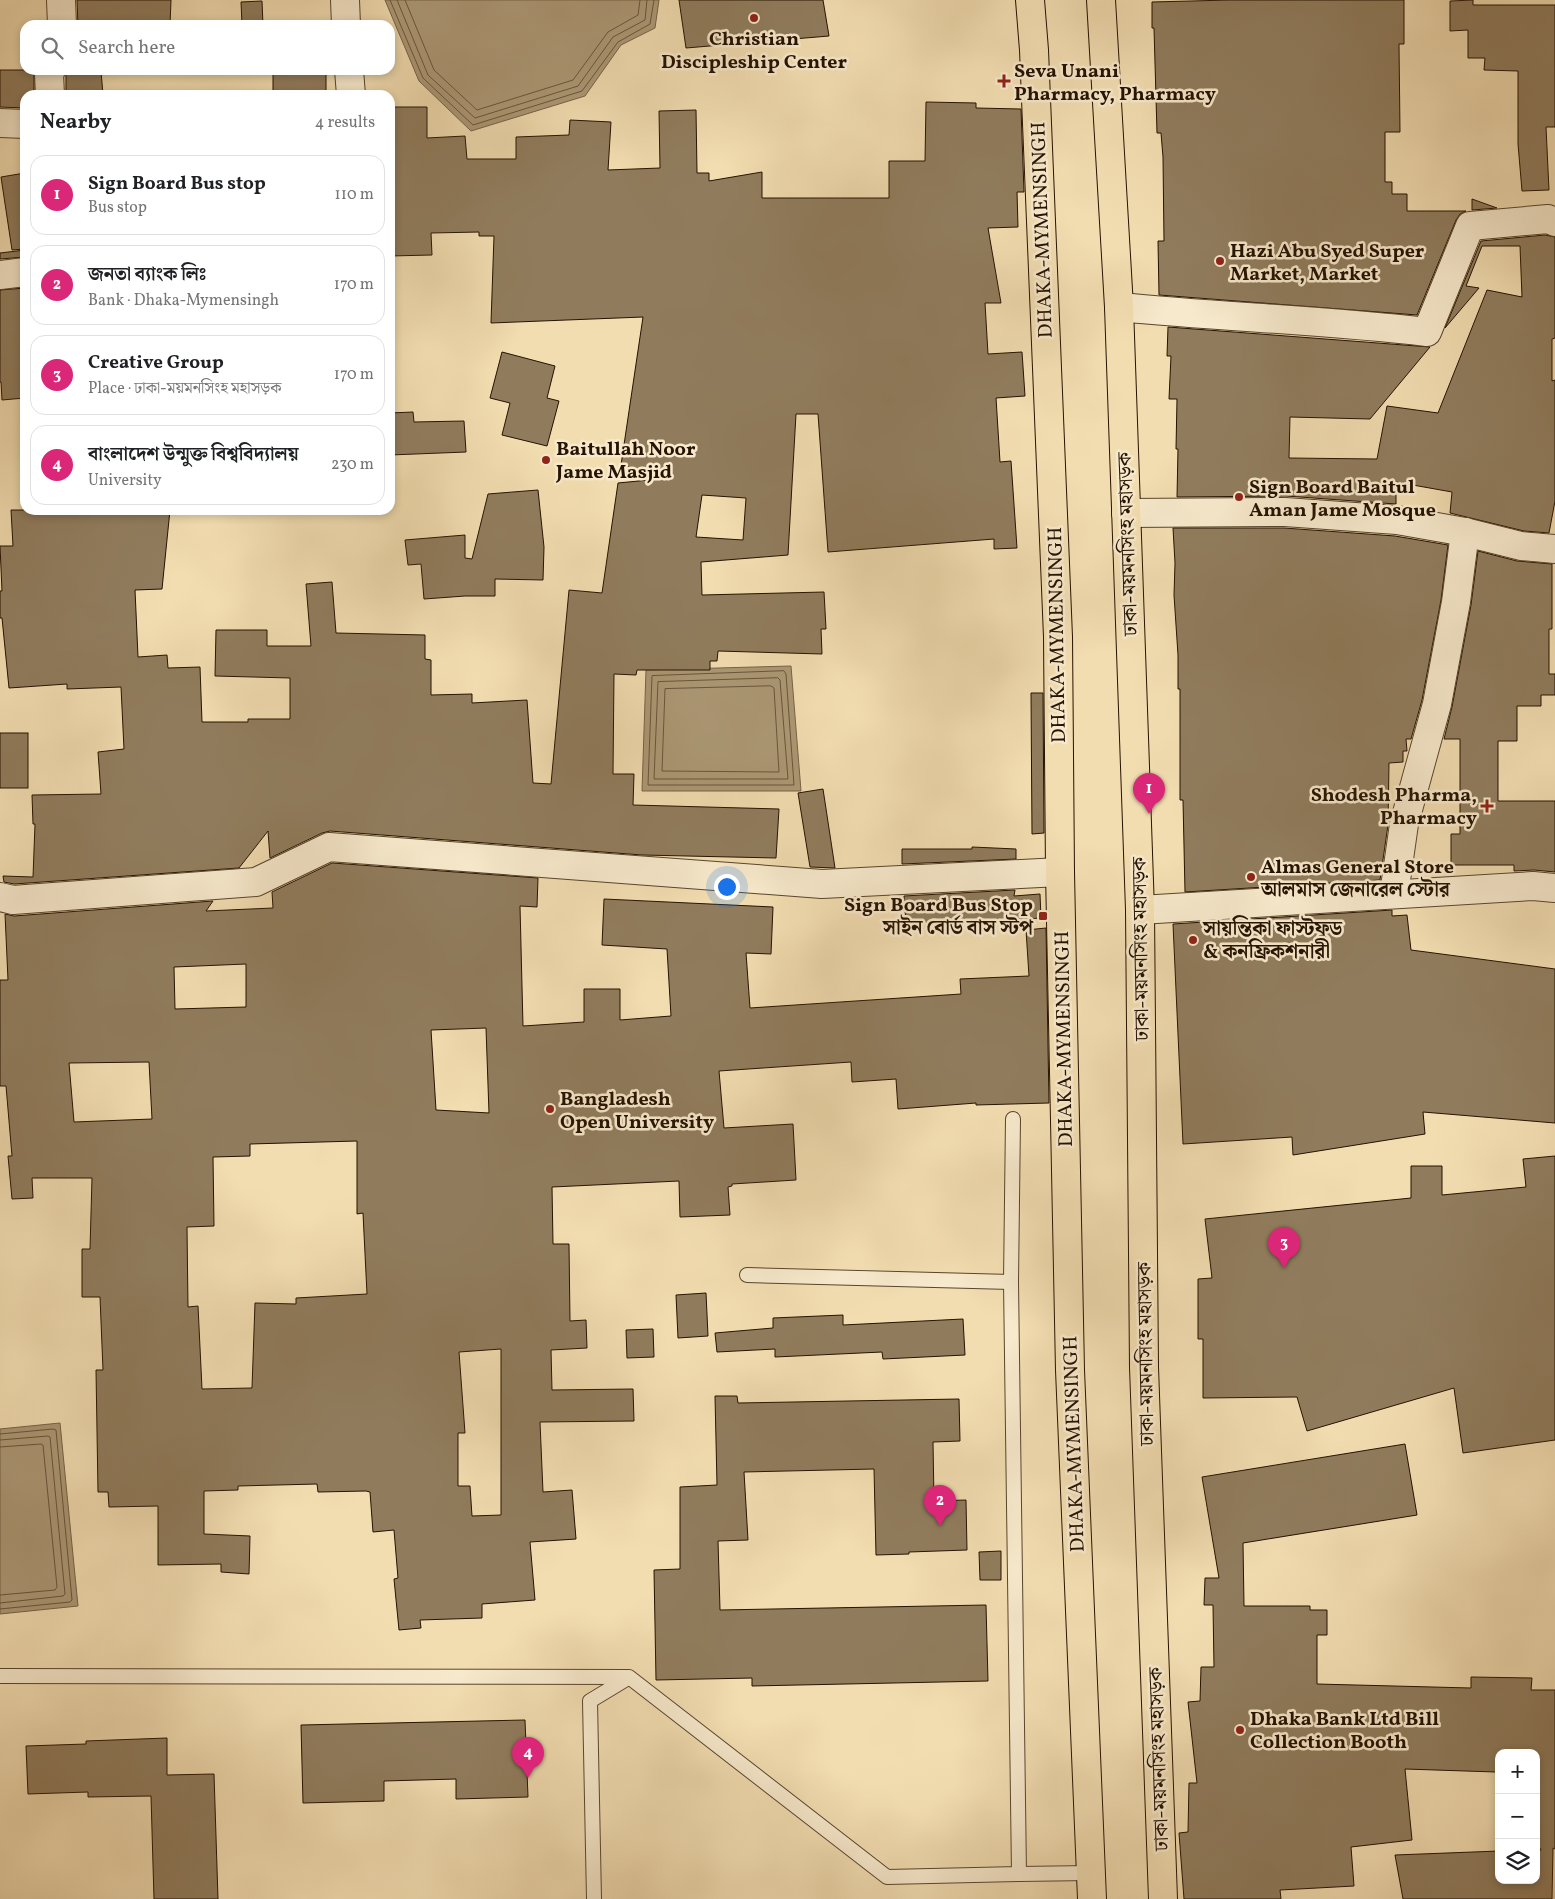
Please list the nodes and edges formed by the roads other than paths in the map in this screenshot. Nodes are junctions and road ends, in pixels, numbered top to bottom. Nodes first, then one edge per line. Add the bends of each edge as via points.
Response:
1 (61, 0) edge
2 (345, 0) edge
3 (1030, 0) edge
4 (1101, 0) edge
5 (62, 20) edge
6 (346, 20) edge
7 (49, 75) edge
8 (349, 75) edge
9 (50, 90) edge
10 (351, 90) edge
11 (0, 123) edge
12 (20, 124) edge
13 (1555, 222) edge
14 (20, 273) edge
15 (0, 276) edge
16 (1119, 307) junction
17 (1126, 513) junction
18 (1465, 532) junction
19 (1555, 550) edge
20 (1060, 872) junction
21 (1555, 888) edge
22 (1394, 894) junction
23 (0, 897) edge
24 (1140, 910) junction
25 (1013, 1119) dead end
26 (747, 1275) dead end
27 (1010, 1282) junction
28 (0, 1676) edge
29 (629, 1678) junction
30 (1019, 1874) junction
31 (1091, 1886) edge
32 (594, 1899) edge
33 (1163, 1899) edge

1 - 5 street
2 - 6 street
3 - 20 highway, DHAKA-MYMENSINGH via 1058,637
4 - 16 highway, ঢাকা-ময়মনসিংহ মহাসড়ক
7 - 9 street
8 - 10 street
11 - 12 street
13 - 16 street via 1548,219 1470,226 1427,332
14 - 15 street
16 - 17 highway, ঢাকা-ময়মনসিংহ মহাসড়ক
17 - 18 street via 1285,512 1397,520
17 - 24 highway, ঢাকা-ময়মনসিংহ মহাসড়ক
18 - 19 street via 1522,546
18 - 22 street via 1437,704 1404,824
20 - 23 street via 822,884 329,847 256,882 13,900
20 - 31 highway, DHAKA-MYMENSINGH via 1070,1370
21 - 22 street via 1533,886
22 - 24 street
24 - 33 highway, ঢাকা-ময়মনসিংহ মহাসড়ক via 1144,1367
25 - 27 lane
26 - 27 lane
27 - 30 lane
28 - 29 lane
29 - 30 lane via 887,1877
29 - 32 lane via 590,1701
30 - 31 lane

